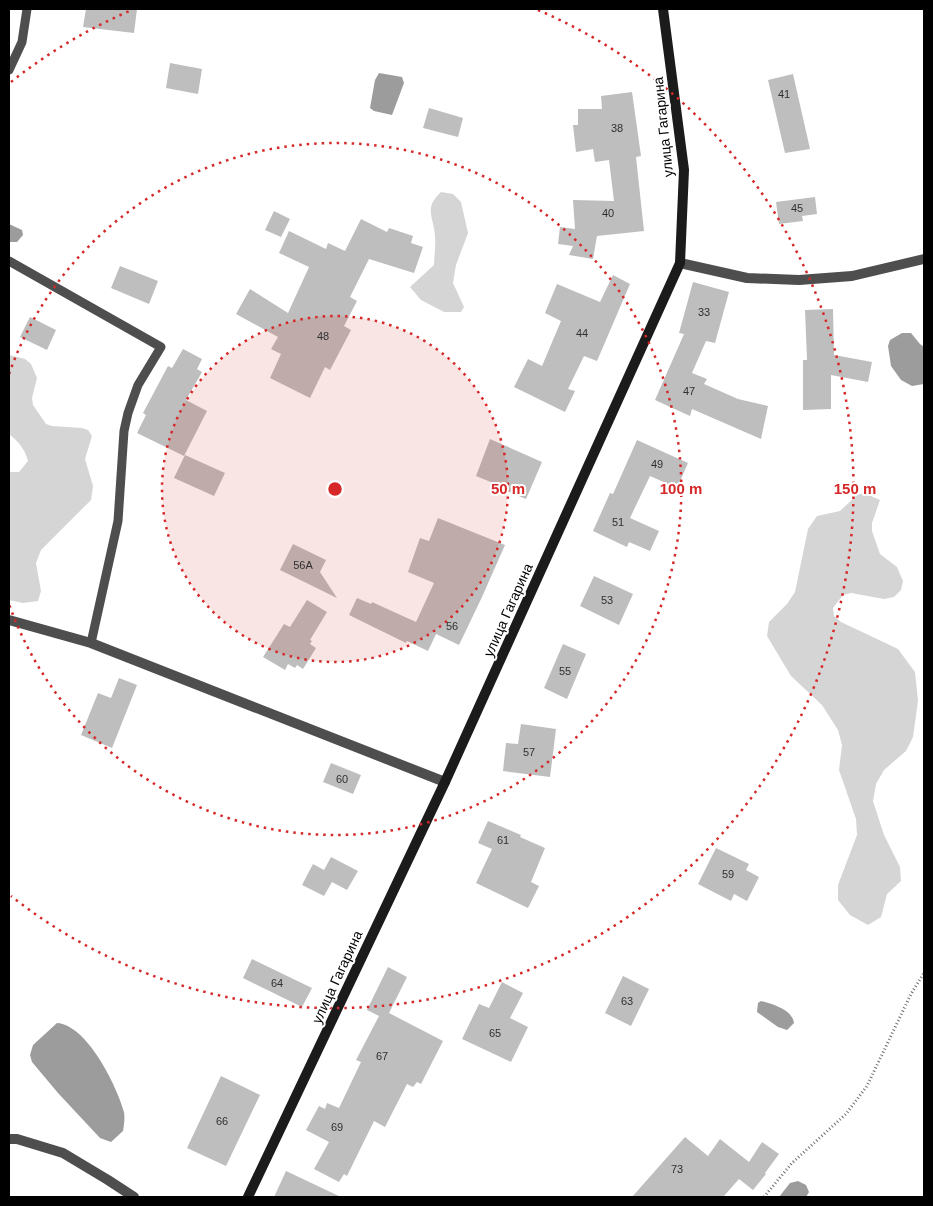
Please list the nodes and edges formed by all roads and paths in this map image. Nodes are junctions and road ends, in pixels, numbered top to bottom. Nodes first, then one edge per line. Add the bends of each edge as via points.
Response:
1 (27, 9) edge
2 (663, 9) edge
3 (9, 70) edge
4 (924, 259) edge
5 (9, 261) edge
6 (680, 263) junction
7 (9, 620) edge
8 (90, 643) junction
9 (445, 782) junction
10 (924, 973) edge
11 (9, 1139) edge
12 (134, 1197) edge
13 (248, 1197) edge
14 (764, 1197) edge

1 - 3 lane via 22,42
2 - 6 main road, улица Гагарина via 684,170
4 - 6 street via 852,276 800,280 747,278
5 - 8 lane via 161,346 138,385 128,413 118,521
6 - 9 main road, улица Гагарина
7 - 8 street
8 - 9 street
9 - 13 main road, улица Гагарина
10 - 14 path via 867,1086 846,1114 792,1163
11 - 12 street via 64,1152

